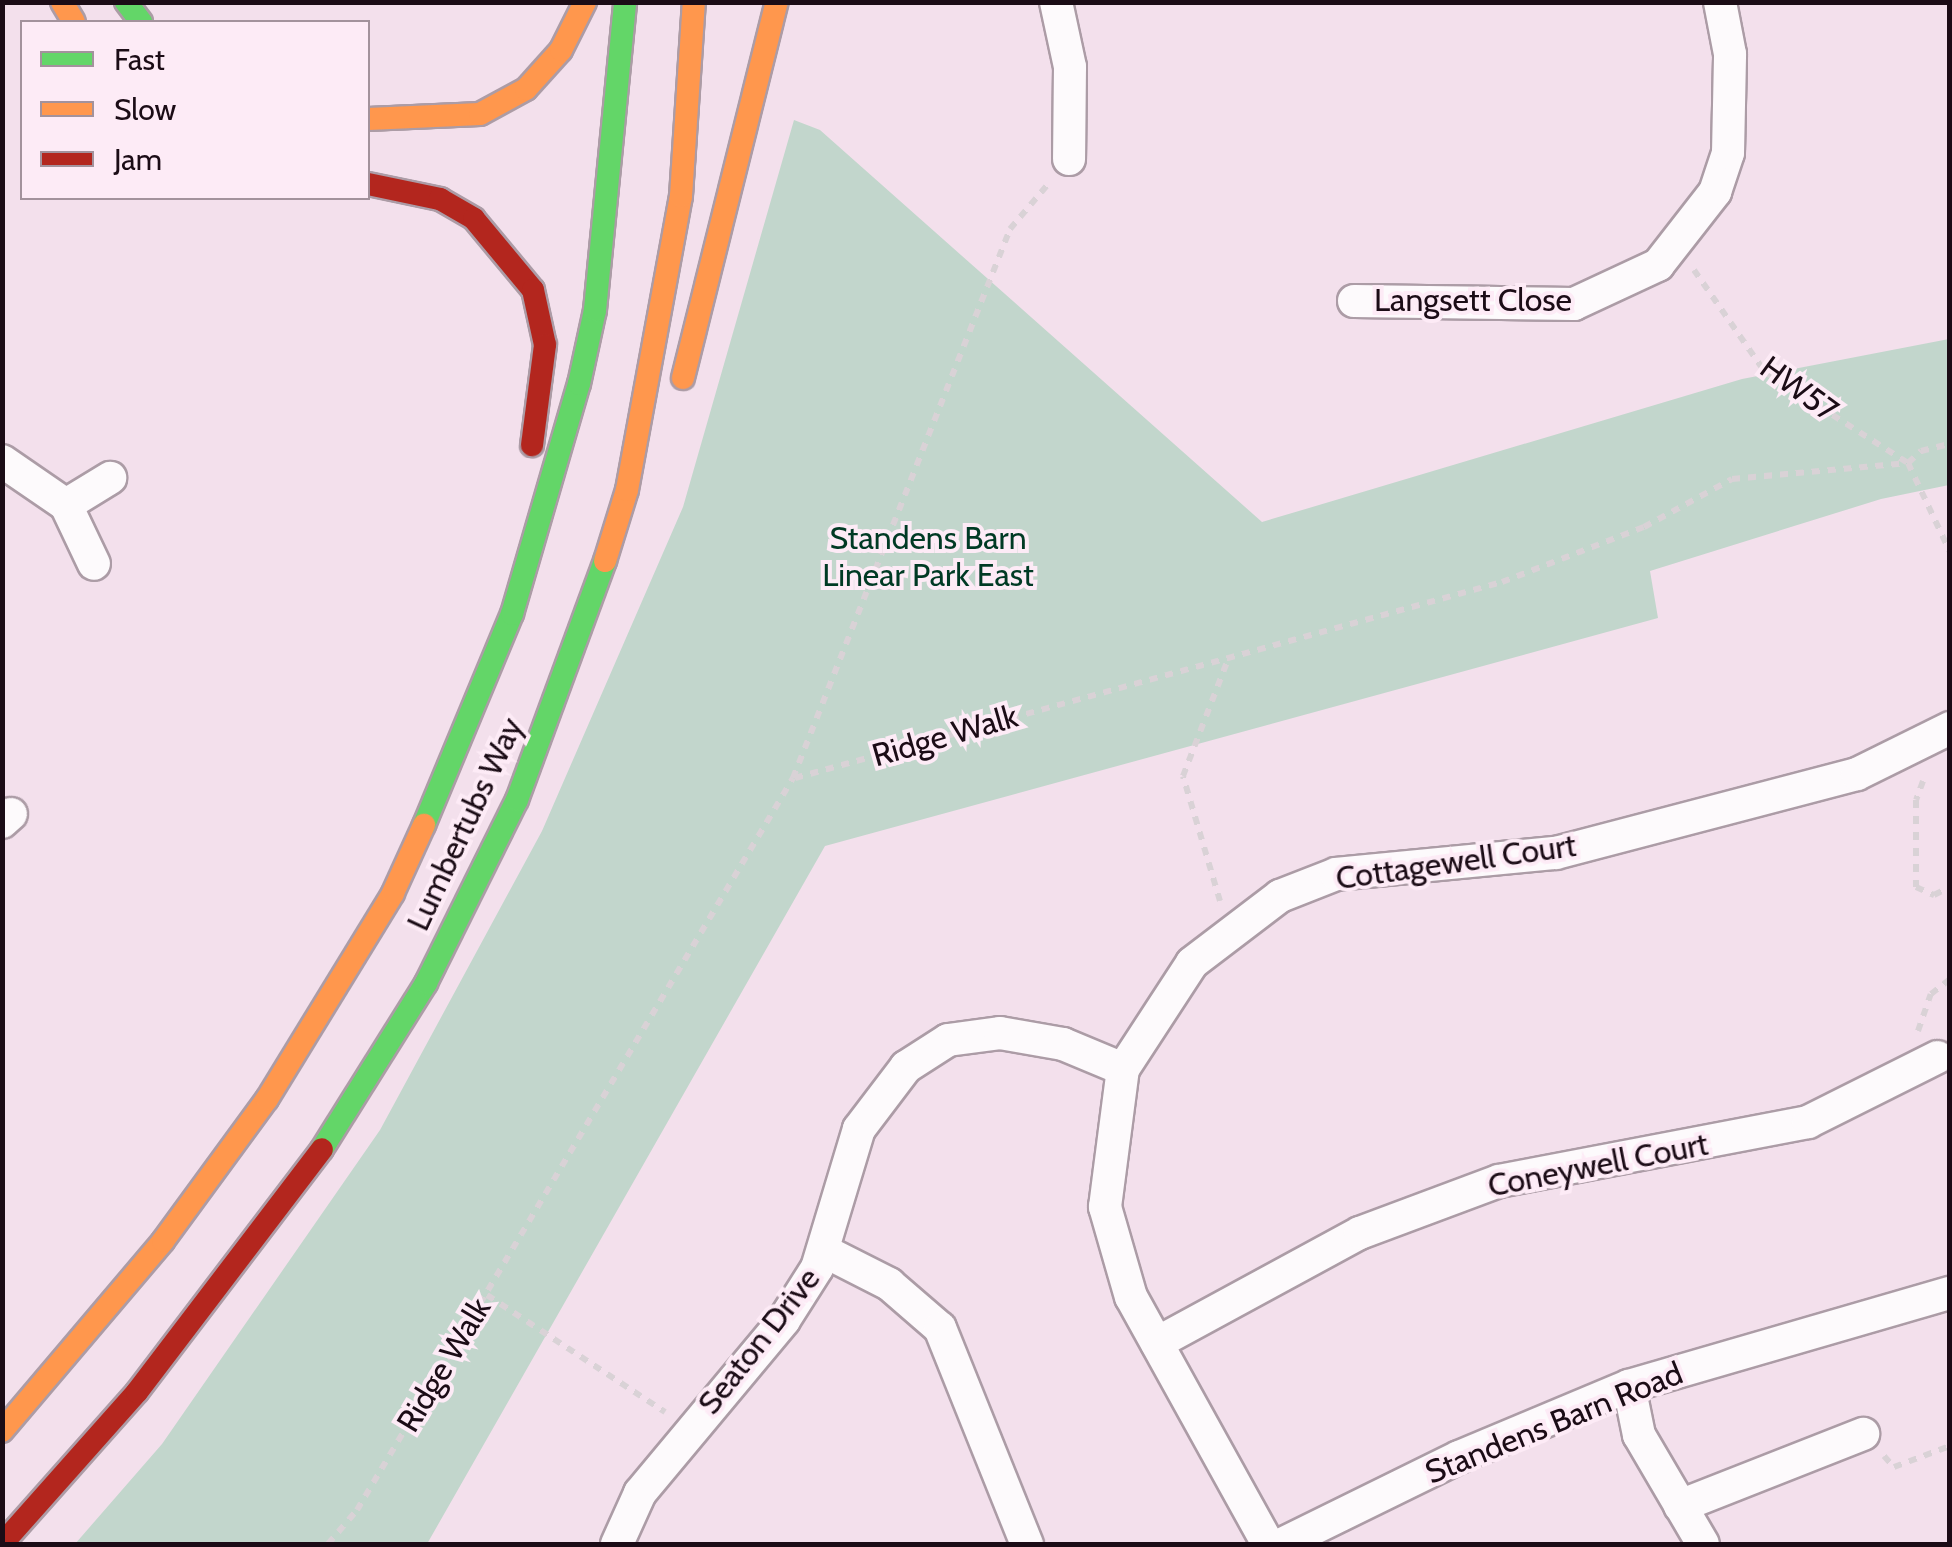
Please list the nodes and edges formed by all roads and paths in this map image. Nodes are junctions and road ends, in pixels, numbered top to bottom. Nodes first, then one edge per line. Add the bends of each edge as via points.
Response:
1 (584, 2) edge
2 (625, 2) edge
3 (694, 2) edge
4 (777, 2) edge
5 (1056, 2) edge
6 (1720, 2) edge
7 (370, 119) edge
8 (1069, 160) joint
9 (370, 184) edge
10 (1678, 244) junction
11 (1354, 301) dead end
12 (676, 400) dead end
13 (1950, 444) edge
14 (658, 454) dead end
15 (2, 461) edge
16 (1908, 464) junction
17 (524, 472) dead end
18 (110, 478) dead end
19 (66, 505) junction
20 (508, 528) dead end
21 (1950, 552) edge
22 (94, 564) dead end
23 (512, 614) junction
24 (583, 634) junction
25 (1229, 656) junction
26 (1950, 728) edge
27 (1935, 766) dead end
28 (794, 778) junction
29 (1950, 887) edge
30 (1229, 929) junction
31 (1938, 1057) dead end
32 (1123, 1069) junction
33 (301, 1182) junction
34 (826, 1252) junction
35 (1950, 1293) edge
36 (486, 1295) junction
37 (175, 1298) dead end
38 (1157, 1343) junction
39 (54, 1374) junction
40 (1629, 1386) junction
41 (137, 1392) junction
42 (2, 1410) edge
43 (690, 1429) junction
44 (2, 1432) edge
45 (1863, 1434) joint
46 (1950, 1446) edge
47 (1680, 1506) junction
48 (67, 1511) dead end
49 (2, 1544) edge
50 (328, 1544) edge
51 (617, 1544) edge
52 (1027, 1544) edge
53 (1268, 1544) edge
54 (1282, 1544) edge
55 (1703, 1544) edge

1 - 7 highway via 562,50 526,88 480,114
2 - 23 highway, Lumbertubs Way via 595,310 558,473
3 - 24 highway, Lumbertubs Way via 681,196 657,355 627,490
4 - 12 highway
5 - 8 street via 1070,67
6 - 10 street, Langsett Close via 1730,54 1728,153 1715,192
8 - 28 path via 1010,230
9 - 17 highway via 440,199 474,219 533,290 545,345
10 - 11 street, Langsett Close via 1658,265 1574,304
10 - 16 path, HW57 via 1764,372
13 - 16 path, Ridge Walk via 1921,451
14 - 24 highway
15 - 19 street
16 - 21 path
16 - 25 path, Ridge Walk via 1732,479 1644,527 1502,582
18 - 19 street
19 - 22 street
20 - 23 highway
23 - 39 highway, Lumbertubs Way via 393,894 322,1014 216,1172
24 - 33 highway, Lumbertubs Way via 517,800 426,983
25 - 28 path, Ridge Walk
25 - 30 path via 1183,776
26 - 30 street, Cottagewell Court via 1857,774 1556,853 1336,874
27 - 29 path via 1916,800 1912,869 1916,886 1934,896
28 - 36 path, Ridge Walk
30 - 32 street, Cottagewell Court via 1192,963
31 - 38 street, Coneywell Court via 1808,1122 1499,1181 1360,1232
32 - 34 street, Seaton Drive via 1063,1044 1000,1033 948,1040 876,1099 859,1130
32 - 38 street, Cottagewell Court via 1105,1207 1125,1282
33 - 37 highway via 212,1254
33 - 41 highway, Lumbertubs Way
34 - 43 street, Seaton Drive via 784,1320
34 - 52 street via 904,1294 940,1328
35 - 40 street, Standens Barn Road
36 - 43 path
36 - 50 path, Ridge Walk
38 - 53 street, Cottagewell Court
39 - 42 highway
39 - 44 highway, Lumbertubs Way
40 - 47 street via 1639,1435
40 - 54 street, Standens Barn Road via 1459,1456
41 - 48 highway
41 - 49 highway, Lumbertubs Way
43 - 51 street, Seaton Drive via 640,1493
45 - 46 path via 1894,1466
45 - 47 street
47 - 55 street

